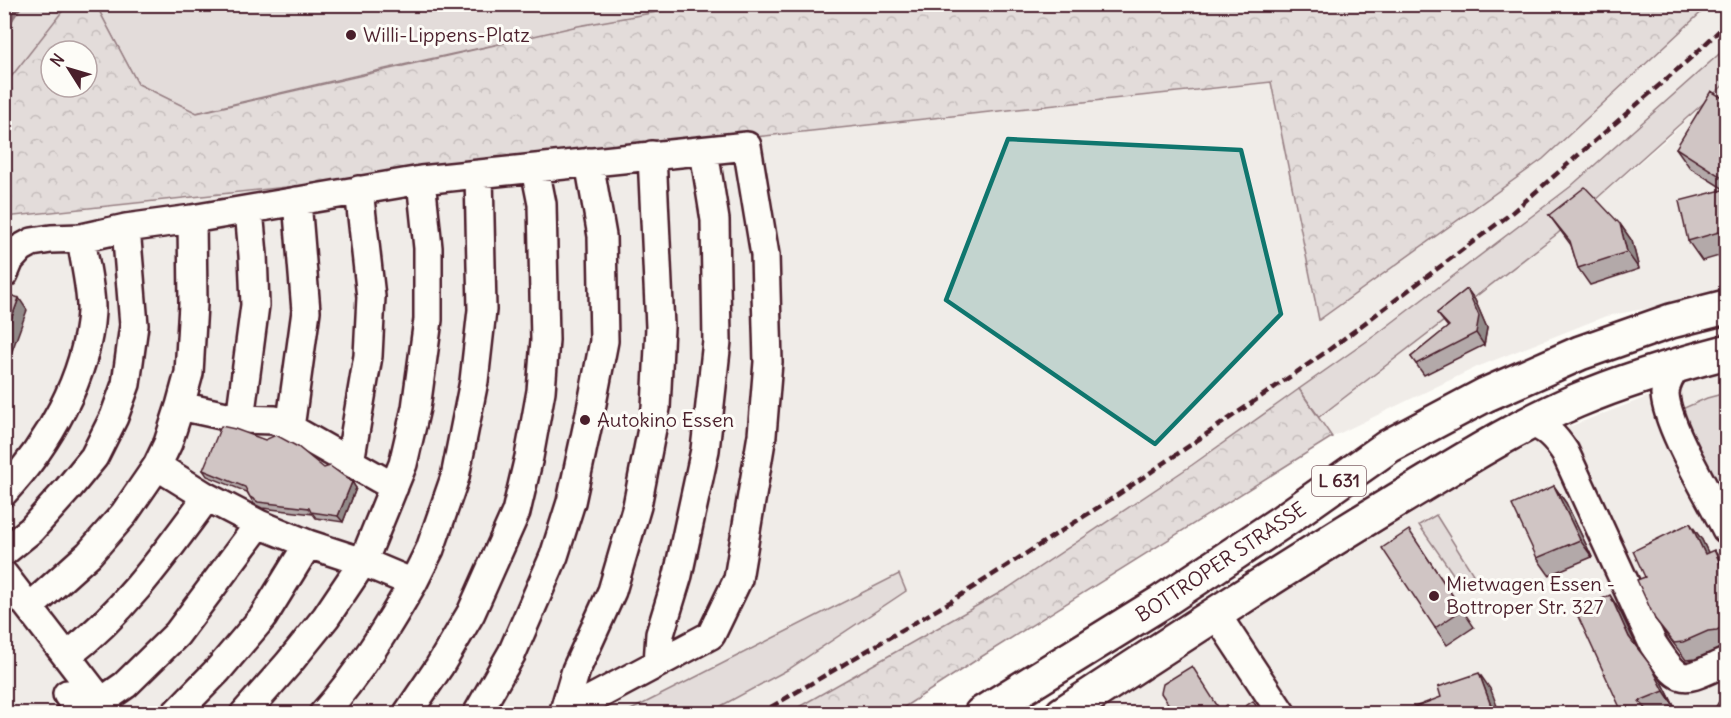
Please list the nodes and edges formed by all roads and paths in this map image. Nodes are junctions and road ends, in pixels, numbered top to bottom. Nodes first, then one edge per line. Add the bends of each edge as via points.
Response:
1 (704, 151) junction
2 (652, 155) junction
3 (589, 162) junction
4 (535, 169) junction
5 (479, 175) junction
6 (421, 180) junction
7 (359, 190) junction
8 (297, 201) junction
9 (249, 210) junction
10 (192, 219) junction
11 (126, 228) junction
12 (81, 238) junction
13 (4, 274) edge
14 (1726, 307) edge
15 (1726, 352) edge
16 (1678, 365) junction
17 (180, 406) junction
18 (240, 420) junction
19 (1531, 423) junction
20 (290, 428) junction
21 (351, 462) junction
22 (157, 466) junction
23 (394, 487) junction
24 (4, 492) edge
25 (207, 497) junction
26 (259, 524) junction
27 (1726, 529) edge
28 (308, 544) junction
29 (4, 552) edge
30 (363, 562) junction
31 (4, 575) edge
32 (413, 582) junction
33 (30, 607) junction
34 (1216, 614) junction
35 (67, 657) junction
36 (1726, 662) edge
37 (658, 663) junction
38 (90, 706) edge
39 (175, 714) edge
40 (244, 714) edge
41 (323, 714) edge
42 (407, 714) edge
43 (477, 714) edge
44 (563, 714) edge
45 (981, 714) edge
46 (1062, 714) edge
47 (1282, 714) edge

1 - 2 lane
1 - 37 lane via 715,220 717,341 705,450 678,575 660,634
1 - 37 lane via 747,146 765,255 768,362 762,435 738,579 711,634
2 - 3 lane
2 - 44 lane via 660,327 656,408 637,506 612,591 576,670
3 - 4 lane
3 - 43 lane via 602,236 604,341 590,414 571,502 554,556 512,653
4 - 5 lane
4 - 42 lane via 542,204 545,340 530,457 516,512 471,613
5 - 6 lane
5 - 32 lane via 482,310 474,381 455,477
6 - 7 lane
6 - 23 lane via 428,248 428,320 416,408
7 - 8 lane
7 - 21 lane via 371,297 368,356
8 - 9 lane
8 - 20 lane via 306,311
9 - 10 lane
9 - 18 lane via 255,305
10 - 11 lane
10 - 17 lane via 189,373
11 - 12 lane
11 - 29 lane via 134,325 126,384 114,417 94,457 68,490
12 - 13 lane via 32,242 10,260
12 - 24 lane via 91,310 85,352 68,398 25,470
14 - 45 main road, BOTTROPER STRASSE / L 631 via 1671,321 1580,353 1485,395 1389,446 1160,603
15 - 16 main road, BOTTROPER STRASSE / L 631
16 - 19 main road, BOTTROPER STRASSE / L 631 via 1575,401
16 - 27 lane via 1665,392 1668,411
17 - 18 lane
17 - 22 lane
18 - 20 lane via 275,420
19 - 34 main road, BOTTROPER STRASSE / L 631
19 - 36 lane via 1544,427 1565,452 1653,644 1672,671 1690,678
20 - 21 lane
21 - 23 lane
22 - 25 lane
22 - 33 lane via 124,514 89,554
23 - 30 lane
25 - 26 lane
25 - 35 lane via 128,600
26 - 28 lane
26 - 38 lane via 177,634 124,685
28 - 30 lane
28 - 39 lane via 263,617
30 - 32 lane
30 - 40 lane via 326,617
31 - 33 lane
32 - 41 lane via 377,644
33 - 35 lane
34 - 46 main road, BOTTROPER STRASSE / L 631
34 - 47 lane
35 - 38 lane
37 - 44 lane

